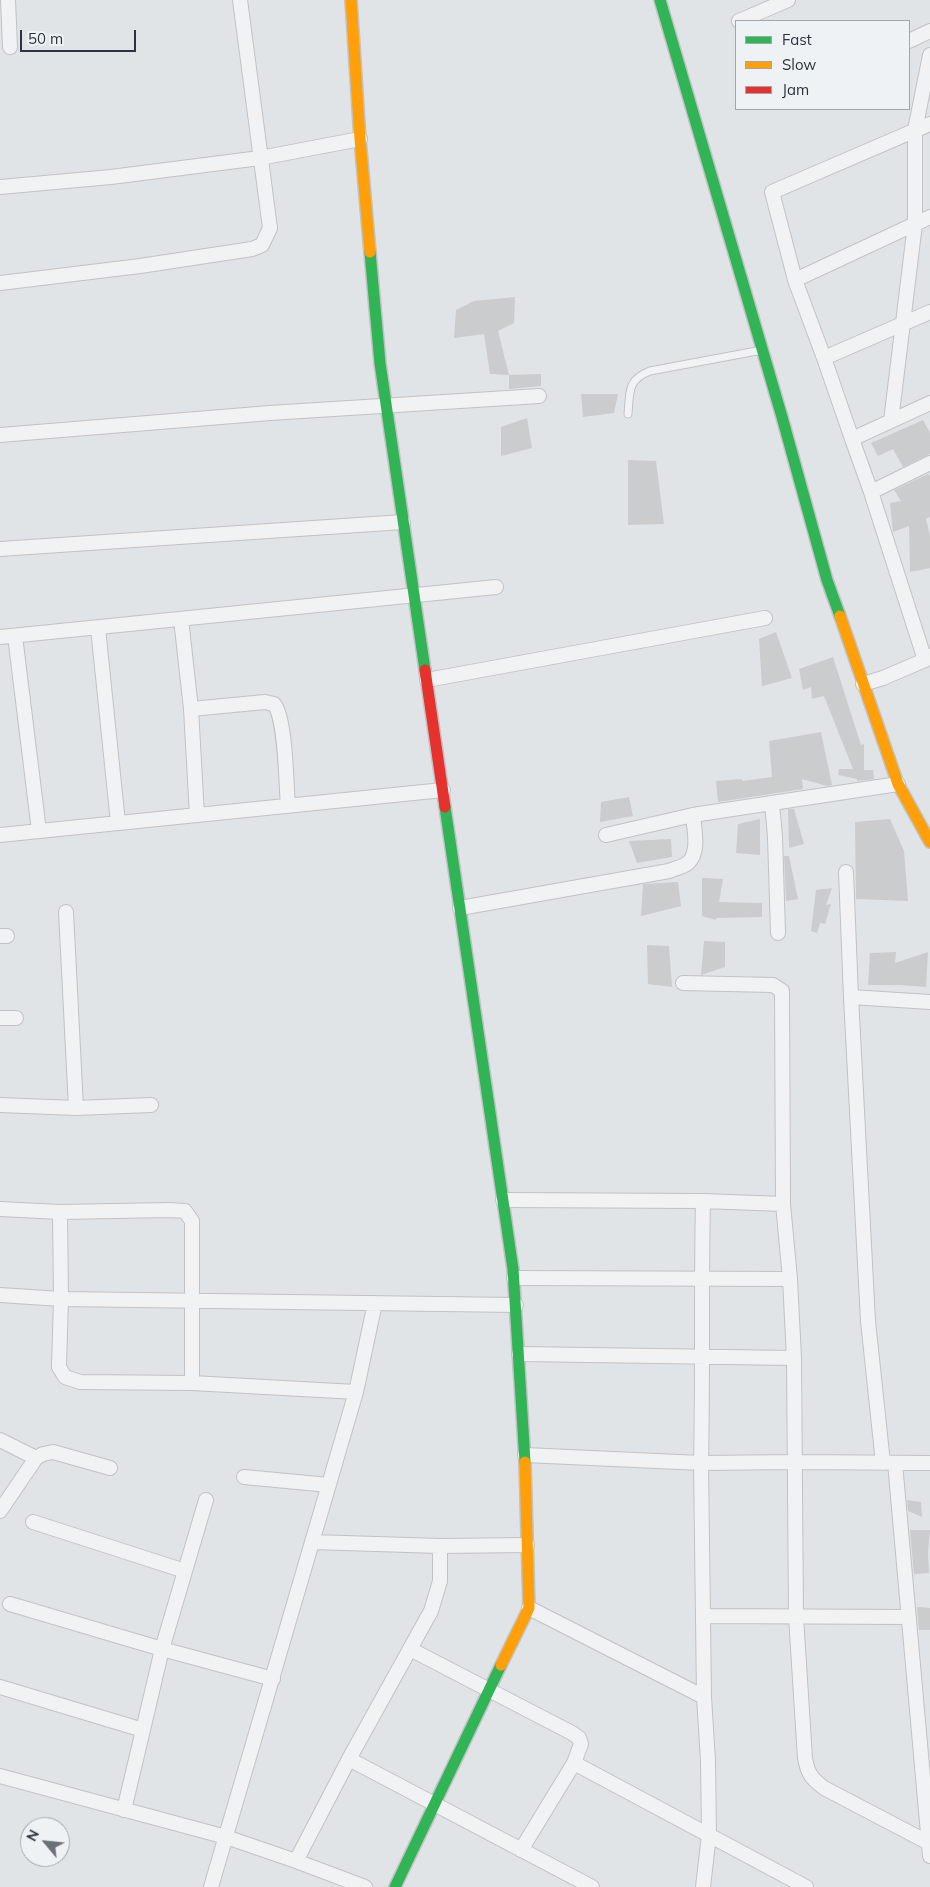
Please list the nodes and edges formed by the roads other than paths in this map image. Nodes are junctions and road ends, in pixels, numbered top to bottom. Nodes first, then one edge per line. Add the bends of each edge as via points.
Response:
1 (8, 0) edge
2 (240, 0) edge
3 (351, 0) edge
4 (660, 0) edge
5 (788, 0) edge
6 (741, 20) edge
7 (930, 32) edge
8 (910, 41) edge
9 (10, 46) dead end
10 (930, 55) edge
11 (930, 124) edge
12 (915, 130) junction
13 (360, 138) junction
14 (260, 158) junction
15 (0, 188) edge
16 (930, 217) edge
17 (915, 224) junction
18 (795, 280) junction
19 (0, 283) edge
20 (930, 312) edge
21 (902, 324) junction
22 (762, 350) junction
23 (824, 358) junction
24 (539, 396) dead end
25 (930, 403) edge
26 (386, 407) junction
27 (628, 414) dead end
28 (891, 421) junction
29 (0, 435) edge
30 (852, 439) junction
31 (930, 463) edge
32 (871, 492) junction
33 (403, 522) junction
34 (0, 548) edge
35 (496, 587) dead end
36 (414, 595) junction
37 (765, 618) dead end
38 (181, 619) junction
39 (98, 628) junction
40 (15, 636) junction
41 (0, 638) edge
42 (928, 658) edge
43 (427, 680) junction
44 (862, 684) junction
45 (191, 709) junction
46 (898, 784) junction
47 (443, 790) junction
48 (772, 803) junction
49 (288, 806) junction
50 (197, 815) junction
51 (693, 815) junction
52 (118, 823) junction
53 (39, 831) junction
54 (0, 835) edge
55 (606, 835) dead end
56 (930, 842) edge
57 (846, 872) dead end
58 (460, 908) junction
59 (66, 912) dead end
60 (778, 933) dead end
61 (683, 983) dead end
62 (851, 997) junction
63 (930, 1002) edge
64 (0, 1018) edge
65 (16, 1018) dead end
66 (0, 1105) edge
67 (151, 1105) dead end
68 (76, 1108) junction
69 (503, 1200) junction
70 (703, 1201) junction
71 (783, 1204) junction
72 (0, 1209) edge
73 (60, 1212) junction
74 (514, 1278) junction
75 (701, 1278) junction
76 (790, 1279) junction
77 (0, 1295) edge
78 (61, 1299) junction
79 (191, 1301) junction
80 (375, 1303) junction
81 (516, 1305) junction
82 (519, 1354) junction
83 (703, 1356) junction
84 (794, 1358) junction
85 (192, 1383) junction
86 (356, 1392) junction
87 (0, 1440) edge
88 (525, 1455) junction
89 (36, 1458) junction
90 (796, 1462) junction
91 (702, 1463) junction
92 (889, 1463) junction
93 (930, 1463) edge
94 (110, 1468) dead end
95 (244, 1477) dead end
96 (329, 1486) junction
97 (206, 1500) dead end
98 (0, 1511) edge
99 (33, 1522) dead end
100 (312, 1542) junction
101 (527, 1545) junction
102 (440, 1546) junction
103 (185, 1571) junction
104 (10, 1604) dead end
105 (529, 1608) junction
106 (704, 1616) junction
107 (796, 1617) junction
108 (909, 1617) junction
109 (162, 1649) junction
110 (410, 1649) junction
111 (272, 1679) junction
112 (0, 1687) edge
113 (490, 1692) junction
114 (704, 1697) junction
115 (143, 1730) junction
116 (349, 1759) junction
117 (574, 1763) junction
118 (0, 1776) edge
119 (433, 1804) junction
120 (124, 1810) junction
121 (709, 1836) junction
122 (226, 1837) junction
123 (929, 1849) edge
124 (522, 1850) junction
125 (296, 1861) junction
126 (211, 1887) edge
127 (365, 1887) edge
128 (395, 1887) edge
129 (592, 1887) edge
130 (703, 1887) edge
131 (806, 1887) edge

1 - 9 street
2 - 14 street
3 - 13 street
4 - 22 street
5 - 6 street
7 - 8 street
10 - 12 street
11 - 12 street
12 - 17 street
12 - 18 street via 772,192
13 - 14 street
13 - 26 street
14 - 15 street
14 - 19 street via 270,228 262,245 140,266
16 - 17 street
17 - 18 street
17 - 21 street
18 - 23 street
20 - 21 street
21 - 23 street
21 - 28 street
22 - 27 lane via 642,374 631,387
22 - 44 street via 827,580
23 - 30 street
24 - 26 street
25 - 28 street
26 - 29 street
26 - 33 street
28 - 30 street
30 - 32 street
31 - 32 street
32 - 42 street
33 - 34 street
33 - 36 street
35 - 36 street
36 - 38 street
36 - 43 street
37 - 43 street
38 - 39 street
38 - 45 street
39 - 40 street
39 - 52 street
40 - 41 street
40 - 53 street
42 - 44 street
43 - 47 street
44 - 46 street
45 - 49 street via 265,702 274,704 283,733
45 - 50 street
46 - 48 street
46 - 56 street
47 - 49 street
47 - 58 street
48 - 51 street
48 - 60 street
49 - 50 street
50 - 52 street
51 - 55 street
51 - 58 street via 695,846 690,860 683,865
52 - 53 street
53 - 54 street
57 - 62 street
58 - 69 street
59 - 68 street
61 - 71 street via 773,985 782,991
62 - 63 street
62 - 92 street via 868,1321
64 - 65 street
66 - 68 street
67 - 68 street
69 - 70 street
69 - 74 street
70 - 71 street
70 - 75 street
71 - 76 street
72 - 73 street
73 - 78 street
73 - 79 street via 185,1211 192,1221
74 - 75 street
74 - 81 street
75 - 76 street
75 - 83 street
76 - 84 street
77 - 78 street
78 - 79 street
78 - 85 street via 59,1367 65,1377 80,1382
79 - 80 street
79 - 85 street
80 - 81 street
80 - 86 street
81 - 82 street
82 - 83 street
82 - 88 street
83 - 84 street
83 - 91 street
84 - 90 street
85 - 86 street
86 - 96 street
87 - 89 street
88 - 91 street
88 - 101 street
89 - 94 street via 53,1452
89 - 98 street
90 - 91 street
90 - 92 street
90 - 107 street
91 - 106 street
92 - 93 street
92 - 108 street
95 - 96 street
96 - 100 street
97 - 103 street
99 - 103 street
100 - 102 street
100 - 111 street
101 - 102 street
101 - 105 street
102 - 110 street via 437,1596
103 - 109 street
104 - 109 street
105 - 113 street
105 - 114 street
106 - 107 street
106 - 114 street
107 - 108 street
107 - 123 street via 808,1772 824,1788
108 - 123 street
109 - 111 street
109 - 115 street
110 - 113 street
110 - 116 street
111 - 122 street
112 - 115 street
113 - 117 street via 578,1738 580,1748
113 - 119 street
114 - 121 street
115 - 120 street
116 - 119 street
116 - 125 street
117 - 121 street
117 - 124 street
118 - 120 street
119 - 124 street
119 - 128 street
120 - 122 street
121 - 130 street
121 - 131 street
122 - 125 street
122 - 126 street
124 - 129 street
125 - 127 street

